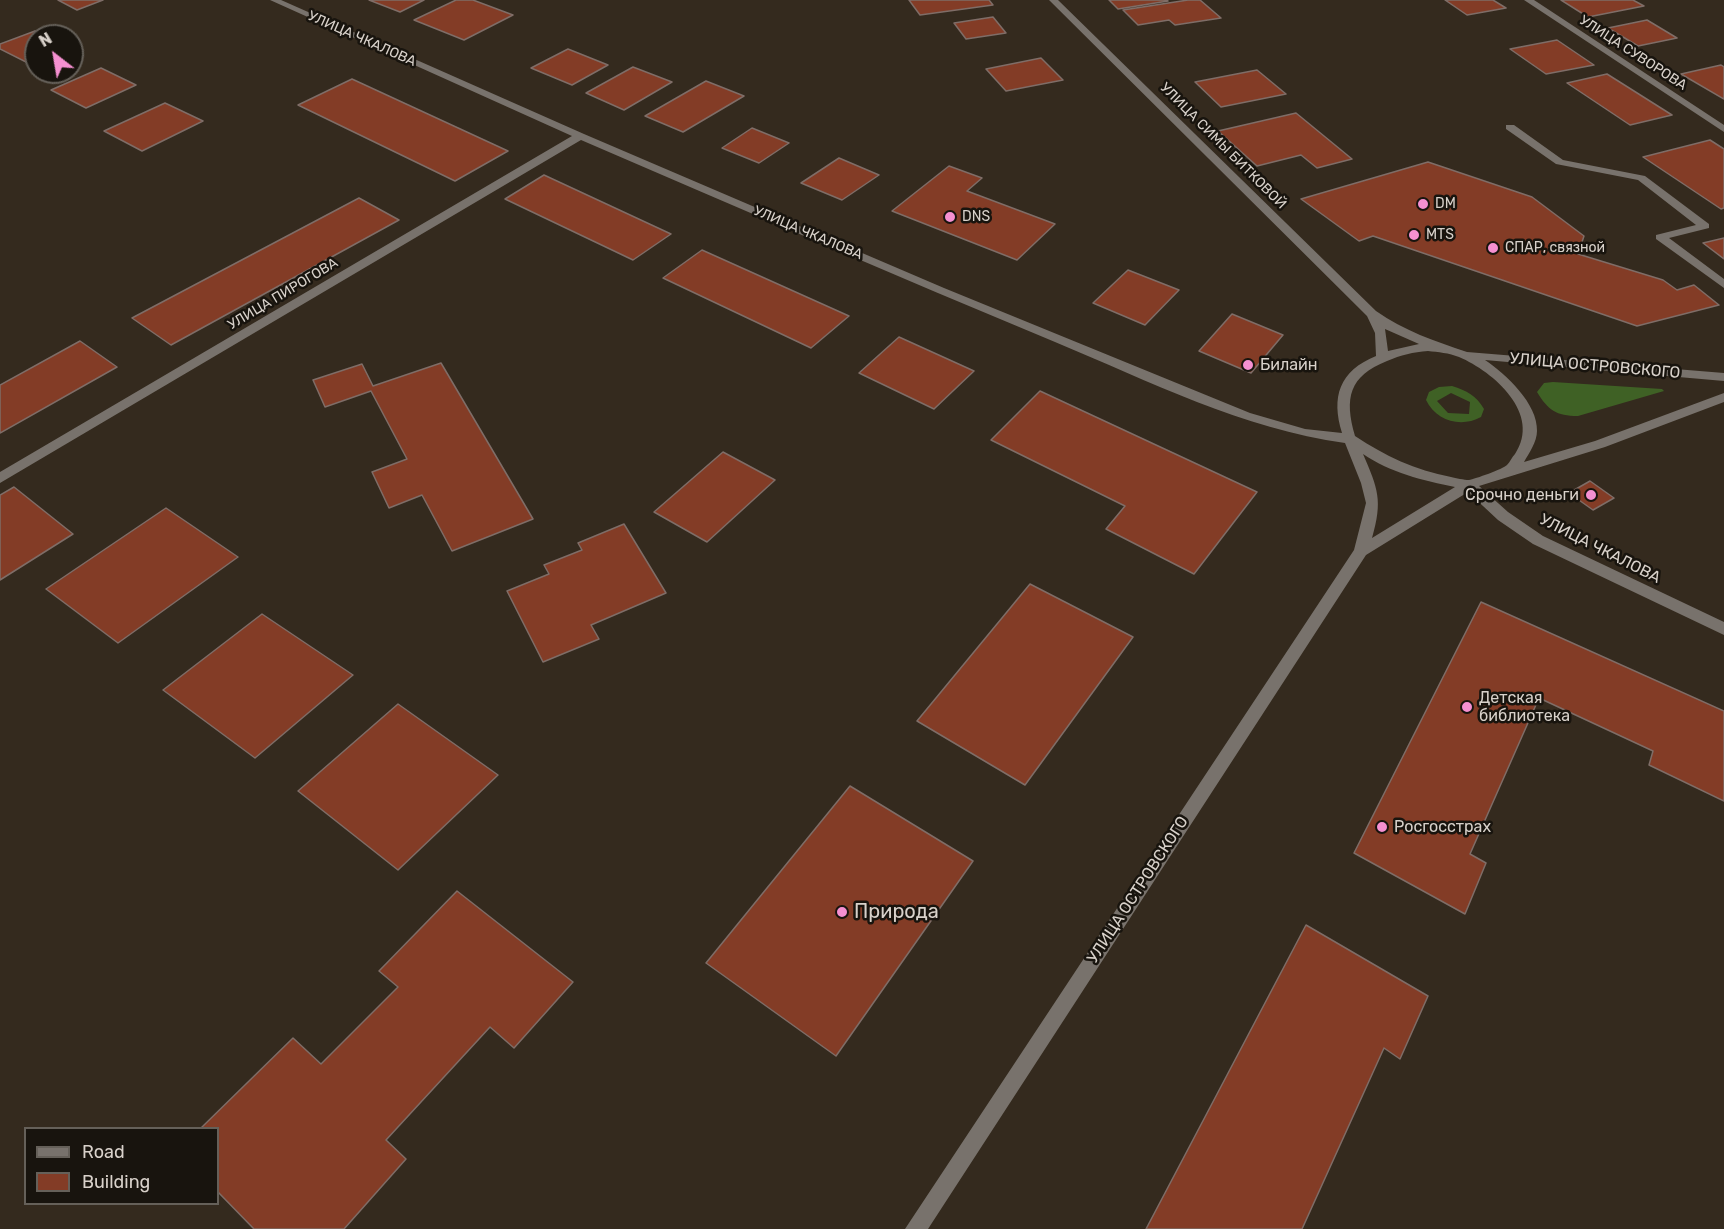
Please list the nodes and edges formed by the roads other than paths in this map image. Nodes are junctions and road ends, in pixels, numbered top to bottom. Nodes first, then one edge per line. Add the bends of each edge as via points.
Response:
1 (274, 0) edge
2 (1053, 0) edge
3 (1528, 0) edge
4 (1510, 127) dead end
5 (1724, 129) edge
6 (580, 136) junction
7 (1724, 285) edge
8 (1372, 314) junction
9 (1442, 349) junction
10 (1466, 354) junction
11 (1382, 358) junction
12 (1724, 377) edge
13 (1724, 397) edge
14 (1351, 439) junction
15 (1511, 470) junction
16 (0, 478) edge
17 (1469, 484) junction
18 (1361, 551) junction
19 (1724, 630) edge
20 (916, 1229) edge

1 - 6 street, УЛИЦА ЧКАЛОВА
2 - 8 street, УЛИЦА СИМЫ БИТКОВОЙ
3 - 5 street, УЛИЦА СУВОРОВА
4 - 7 street via 1560,162 1641,178 1705,226 1660,237
6 - 14 street, УЛИЦА ЧКАЛОВА via 1245,416 1305,433
6 - 16 street, УЛИЦА ПИРОГОВА
8 - 9 street via 1389,326
8 - 11 street via 1381,333
9 - 10 street
9 - 11 street via 1411,348
10 - 12 street, УЛИЦА ОСТРОВСКОГО
10 - 15 street via 1501,378 1518,396 1531,424 1529,438
11 - 14 street via 1352,376 1341,400 1341,416
13 - 15 street via 1600,444
14 - 17 street via 1375,456 1426,477
14 - 18 street, УЛИЦА ОСТРОВСКОГО via 1373,500
15 - 17 street
17 - 18 street, УЛИЦА ОСТРОВСКОГО
17 - 19 street, УЛИЦА ЧКАЛОВА via 1503,516 1538,540
18 - 20 street, УЛИЦА ОСТРОВСКОГО

